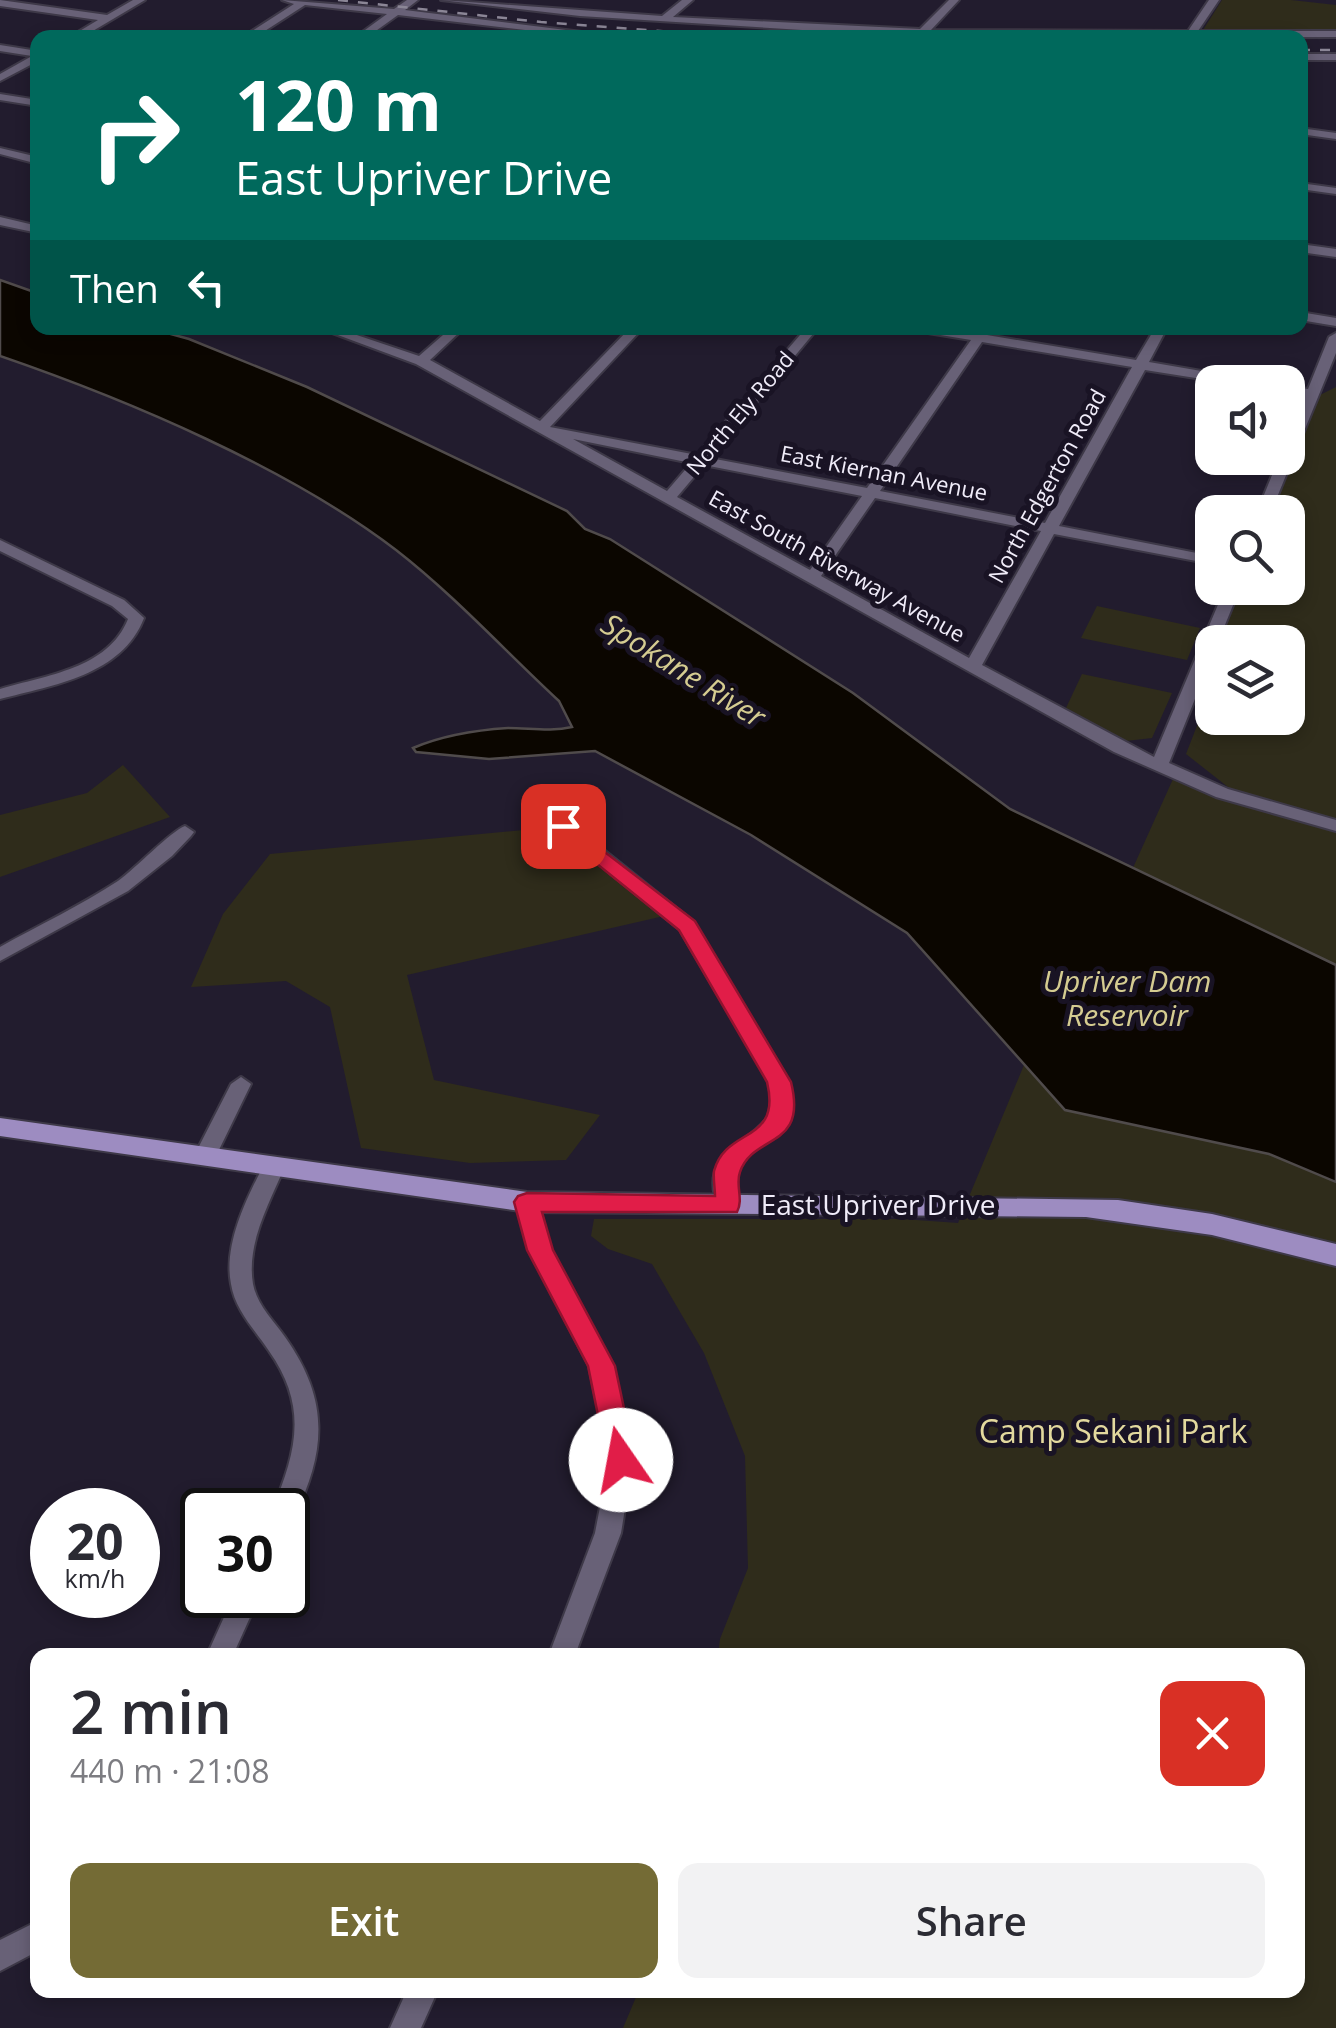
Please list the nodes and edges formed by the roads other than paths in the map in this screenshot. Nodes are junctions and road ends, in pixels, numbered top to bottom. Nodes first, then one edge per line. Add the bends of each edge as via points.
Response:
1 (140, 0) edge
2 (287, 0) edge
3 (413, 0) edge
4 (446, 0) edge
5 (688, 0) edge
6 (954, 0) edge
7 (1214, 0) edge
8 (0, 2) edge
9 (303, 2) edge
10 (394, 14) junction
11 (108, 18) junction
12 (664, 19) junction
13 (514, 26) junction
14 (87, 30) edge
15 (259, 30) edge
16 (371, 30) edge
17 (509, 30) edge
18 (551, 30) edge
19 (883, 30) edge
20 (925, 30) edge
21 (1193, 30) edge
22 (1308, 34) edge
23 (1336, 34) edge
24 (0, 48) edge
25 (30, 54) edge
26 (1308, 57) edge
27 (1336, 57) edge
28 (30, 61) edge
29 (0, 78) edge
30 (0, 97) edge
31 (30, 102) edge
32 (1308, 132) edge
33 (1336, 136) edge
34 (0, 151) edge
35 (30, 159) edge
36 (1308, 187) edge
37 (1336, 192) edge
38 (0, 221) edge
39 (30, 228) edge
40 (1308, 249) edge
41 (1336, 253) edge
42 (1308, 317) edge
43 (1336, 322) edge
44 (345, 335) edge
45 (450, 335) edge
46 (631, 335) edge
47 (806, 335) edge
48 (980, 335) edge
49 (996, 335) edge
50 (1157, 335) edge
51 (1336, 337) edge
52 (421, 361) junction
53 (1140, 365) junction
54 (1195, 374) edge
55 (1305, 393) edge
56 (1312, 394) junction
57 (1305, 411) edge
58 (544, 429) junction
59 (702, 460) junction
60 (871, 494) junction
61 (668, 499) junction
62 (1050, 528) junction
63 (0, 545) edge
64 (1195, 557) edge
65 (812, 578) junction
66 (1226, 605) edge
67 (973, 666) junction
68 (0, 694) edge
69 (1159, 766) junction
70 (563, 826) dead end
71 (1336, 826) edge
72 (185, 832) dead end
73 (0, 955) edge
74 (241, 1084) dead end
75 (0, 1127) edge
76 (206, 1156) junction
77 (274, 1166) junction
78 (527, 1202) junction
79 (728, 1205) junction
80 (1336, 1255) edge
81 (292, 1488) edge
82 (237, 1618) edge
83 (223, 1648) edge
84 (565, 1648) edge
85 (30, 1939) edge
86 (0, 1956) edge
87 (419, 1998) edge
88 (405, 2028) edge

1 - 11 street
2 - 9 street
3 - 10 street
4 - 12 street
5 - 12 street
6 - 20 street
7 - 21 street
8 - 11 street
9 - 10 street
9 - 15 street
10 - 13 street
10 - 16 street
11 - 14 street
12 - 19 street
13 - 17 street
13 - 18 street
22 - 23 street
24 - 25 street
26 - 27 street
28 - 29 street
30 - 31 street
32 - 33 street
34 - 35 street
36 - 37 street
38 - 39 street
40 - 41 street
42 - 43 street
44 - 52 street, East South Riverway Avenue
45 - 52 street
46 - 58 street
47 - 59 street, North Ely Road
48 - 60 street
49 - 53 street
50 - 53 street, North Edgerton Road
51 - 56 street
52 - 58 street, East South Riverway Avenue
53 - 54 street
53 - 62 street, North Edgerton Road
55 - 56 street
56 - 57 street
58 - 59 street, East Kiernan Avenue
58 - 61 street, East South Riverway Avenue
59 - 60 street, East Kiernan Avenue
59 - 61 street, North Ely Road
60 - 62 street, East Kiernan Avenue
60 - 65 street
61 - 65 street, East South Riverway Avenue
62 - 64 street, East Kiernan Avenue
62 - 67 street, North Edgerton Road
63 - 68 street via 136,618 133,634 99,661
65 - 67 street, East South Riverway Avenue
66 - 69 street
67 - 69 street, East South Riverway Avenue
69 - 71 street, East South Riverway Avenue via 1222,793
70 - 79 street via 687,926 779,1082 784,1104 776,1128 740,1153 727,1172
72 - 73 street via 113,892
74 - 76 street
75 - 76 main road, East Upriver Drive
76 - 77 main road, East Upriver Drive
77 - 78 main road, East Upriver Drive
77 - 81 street via 242,1252 242,1285 305,1390 310,1432
78 - 79 main road, East Upriver Drive
78 - 84 street via 540,1250 602,1366 621,1460 608,1533
79 - 80 main road, East Upriver Drive via 1158,1212
82 - 83 street
85 - 86 street
87 - 88 street

